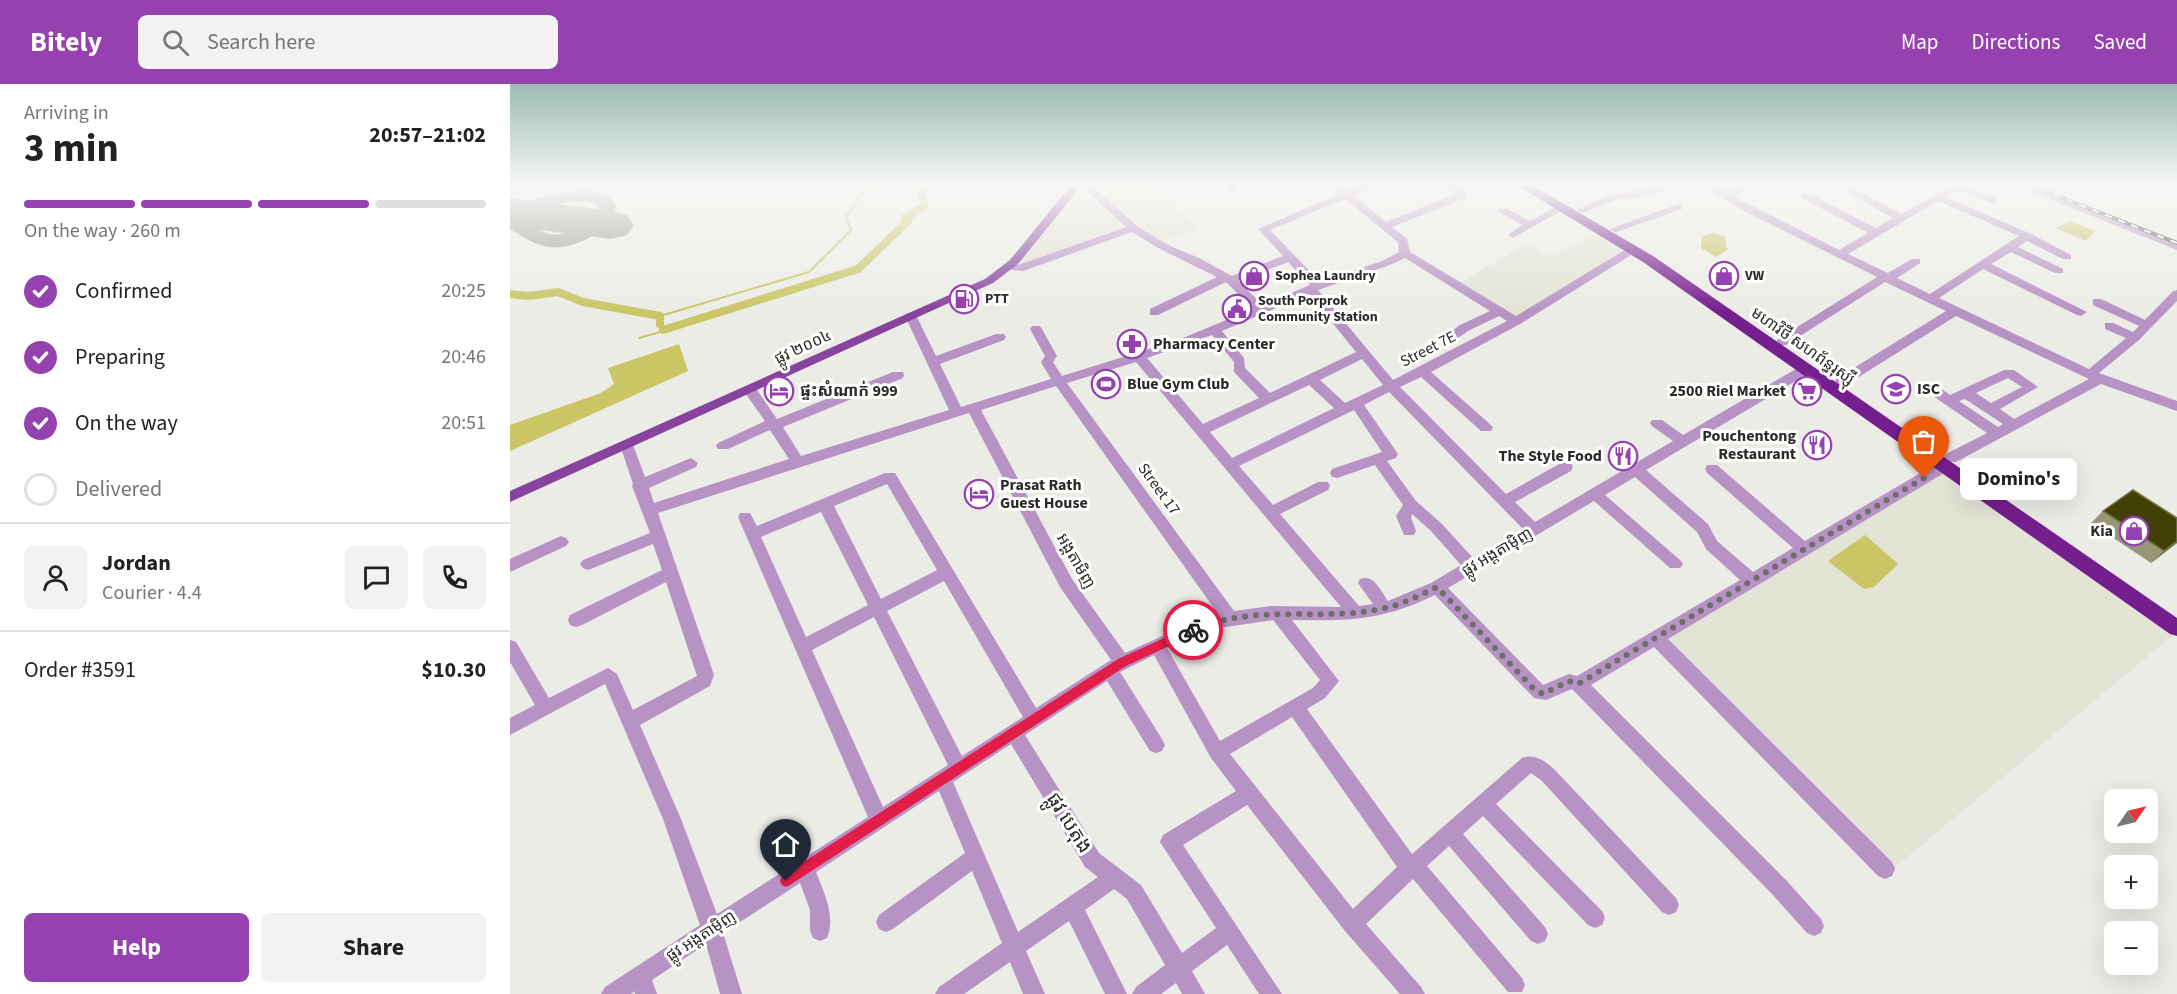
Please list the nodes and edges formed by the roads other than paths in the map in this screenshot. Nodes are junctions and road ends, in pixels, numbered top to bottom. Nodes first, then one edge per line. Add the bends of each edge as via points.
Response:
1 (1043, 226) edge
2 (1265, 226) edge
3 (1385, 226) edge
4 (1528, 226) edge
5 (1601, 226) edge
6 (1607, 226) edge
7 (1622, 226) edge
8 (1783, 226) edge
9 (1864, 226) edge
10 (1885, 226) edge
11 (2006, 226) edge
12 (2125, 226) edge
13 (1133, 228) joint
14 (1615, 229) junction
15 (1875, 232) junction
16 (1513, 235) dead end
17 (2027, 236) junction
18 (2010, 247) junction
19 (2177, 247) edge
20 (1632, 249) junction
21 (1405, 253) junction
22 (1838, 255) junction
23 (2067, 257) dead end
24 (1289, 258) junction
25 (1916, 261) dead end
26 (1983, 265) junction
27 (1010, 267) junction
28 (2059, 271) dead end
29 (1885, 278) junction
30 (1229, 279) junction
31 (1314, 288) junction
32 (2177, 294) edge
33 (1930, 299) junction
34 (2097, 302) dead end
35 (1261, 310) junction
36 (1499, 311) junction
37 (1154, 312) dead end
38 (1730, 312) junction
39 (1955, 312) junction
40 (2081, 312) dead end
41 (911, 316) junction
42 (1516, 321) junction
43 (2147, 325) junction
44 (2109, 326) dead end
45 (1036, 329) dead end
46 (1215, 331) junction
47 (1000, 337) dead end
48 (2135, 338) junction
49 (1447, 340) dead end
50 (1782, 342) junction
51 (1365, 353) junction
52 (1138, 357) junction
53 (933, 362) junction
54 (1806, 369) junction
55 (1422, 370) junction
56 (898, 375) dead end
57 (2095, 376) junction
58 (1310, 378) junction
59 (1059, 381) junction
60 (1841, 382) junction
61 (1391, 386) junction
62 (750, 390) junction
63 (1938, 393) dead end
64 (1267, 398) junction
65 (1356, 403) junction
66 (2177, 406) edge
67 (974, 408) junction
68 (1990, 409) junction
69 (1343, 410) junction
70 (957, 413) junction
71 (1658, 423) dead end
72 (773, 424) junction
73 (2014, 425) junction
74 (1486, 428) dead end
75 (1202, 430) junction
76 (1997, 433) junction
77 (1683, 442) junction
78 (627, 445) junction
79 (723, 446) dead end
80 (1378, 458) junction
81 (797, 462) junction
82 (1947, 462) junction
83 (691, 463) dead end
84 (1231, 464) junction
85 (1566, 467) dead end
86 (1712, 469) dead end
87 (1636, 470) junction
88 (1337, 473) dead end
89 (639, 486) junction
90 (1323, 486) dead end
91 (1595, 494) junction
92 (510, 497) edge
93 (1504, 501) junction
94 (825, 504) junction
95 (1411, 505) junction
96 (648, 511) junction
97 (1271, 512) junction
98 (744, 517) dead end
99 (1533, 530) junction
100 (1409, 531) dead end
101 (753, 534) junction
102 (657, 536) junction
103 (561, 542) dead end
104 (1803, 549) junction
105 (588, 564) dead end
106 (1675, 564) dead end
107 (510, 566) edge
108 (1472, 567) junction
109 (670, 573) junction
110 (946, 573) junction
111 (1751, 580) junction
112 (1366, 583) dead end
113 (1437, 587) junction
114 (877, 608) junction
115 (1385, 609) junction
116 (1355, 612) junction
117 (1277, 613) junction
118 (2177, 613) edge
119 (1230, 618) junction
120 (576, 620) dead end
121 (2177, 628) edge
122 (1655, 637) junction
123 (1157, 645) junction
124 (510, 647) edge
125 (802, 647) junction
126 (1116, 666) junction
127 (1578, 684) junction
128 (545, 707) junction
129 (1295, 707) junction
130 (1034, 720) junction
131 (628, 722) junction
132 (510, 727) edge
133 (1014, 733) junction
134 (1155, 745) dead end
135 (1217, 752) junction
136 (951, 774) junction
137 (1249, 793) junction
138 (1484, 804) junction
139 (879, 820) junction
140 (1450, 833) junction
141 (976, 857) junction
142 (1412, 866) junction
143 (805, 869) junction
144 (1885, 869) dead end
145 (1115, 877) junction
146 (1669, 905) dead end
147 (1072, 906) junction
148 (1595, 918) dead end
149 (886, 922) dead end
150 (1352, 924) junction
151 (1814, 926) dead end
152 (712, 929) junction
153 (820, 931) dead end
154 (1229, 931) junction
155 (1538, 934) dead end
156 (1014, 948) junction
157 (1178, 968) junction
158 (643, 985) edge
159 (1515, 985) dead end
160 (951, 993) edge
161 (612, 994) edge
162 (731, 994) edge
163 (1034, 994) edge
164 (1116, 994) edge
165 (1143, 994) edge
166 (1194, 994) edge
167 (1270, 994) edge
168 (1414, 994) edge

1 - 27 main road, ផ្លូវ ២០០៤
2 - 24 street via 1263,231
3 - 21 street via 1403,241
4 - 16 street
5 - 20 highway, មហាវិថី សហព័ន្ធរុស្ស៊ី
6 - 14 highway, មហាវិថី សហព័ន្ធរុស្ស៊ី
7 - 14 street
8 - 22 street
9 - 15 street
10 - 15 street
11 - 17 street
12 - 19 street
13 - 27 street via 1019,268
13 - 30 street
14 - 38 highway, មហាវិថី សហព័ន្ធរុស្ស៊ី
15 - 22 street
17 - 18 street
17 - 23 street
18 - 26 street
18 - 28 street
20 - 38 highway, មហាវិថី សហព័ន្ធរុស្ស៊ី
20 - 42 street, Street 7E
21 - 31 street via 1372,269
21 - 36 street
22 - 29 street
24 - 30 street
24 - 31 street
25 - 29 street
26 - 33 street
26 - 40 street via 2018,277
27 - 41 main road, ផ្លូវ ២០០៤ via 989,281
29 - 33 street
29 - 50 street
30 - 35 street
30 - 37 street
31 - 35 street
31 - 51 street
32 - 43 street
33 - 39 street
34 - 43 street
35 - 46 street
36 - 42 street
36 - 49 street
38 - 50 highway, មហាវិថី សហព័ន្ធរុស្ស៊ី
38 - 54 highway, មហាវិថី សហព័ន្ធរុស្ស៊ី
39 - 57 street
39 - 60 street
41 - 53 street
41 - 62 main road, ផ្លូវ ២០០៤
42 - 55 street, Street 7E
43 - 48 street
44 - 48 street
45 - 59 street, Street 17 via 1051,356 1047,362
46 - 52 street
46 - 64 street via 1240,361 1239,369
47 - 53 street
48 - 57 street
50 - 60 highway, មហាវិថី សហព័ន្ធរុស្ស៊ី
51 - 58 street
51 - 61 street
52 - 59 street
52 - 75 street
53 - 70 street
54 - 77 street, ផ្លូវ អង្តតាម៉ិញ
54 - 82 highway, មហាវិថី សហព័ន្ធរុស្ស៊ី
55 - 61 street, Street 7E
55 - 74 street
56 - 72 street
57 - 66 street
57 - 73 street
58 - 64 street
58 - 69 street
59 - 67 street
59 - 119 street, Street 17
60 - 82 highway, មហាវិថី សហព័ន្ធរុស្ស៊ី
61 - 65 street, Street 7E
61 - 93 street
62 - 72 street
62 - 78 main road, ផ្លូវ ២០០៤
63 - 76 street
64 - 75 street
65 - 69 street, Street 7E
65 - 80 street via 1391,454
67 - 70 street
67 - 126 street, អង្គតាមិញ via 1066,583
68 - 68 street via 1961,395 2009,373 2032,387
68 - 73 street
69 - 84 street, Street 7E
70 - 81 street
71 - 77 street
72 - 79 street
72 - 81 street
73 - 76 street
75 - 84 street
76 - 82 street
77 - 87 street, ផ្លូវ អង្តតាម៉ិញ
78 - 89 street
78 - 92 main road, ផ្លូវ ២០០៤
80 - 88 street
80 - 95 street
81 - 96 street
82 - 104 street
82 - 118 highway, មហាវិថី សហព័ន្ធរុស្ស៊ី
82 - 121 highway, មហាវិថី សហព័ន្ធរុស្ស៊ី
83 - 89 street
84 - 97 street
85 - 93 street
86 - 104 street
87 - 91 street, ផ្លូវ អង្តតាម៉ិញ
87 - 111 street via 1703,528 1711,545
89 - 96 street
90 - 97 street
91 - 99 street, ផ្លូវ អង្តតាម៉ិញ
91 - 106 street
93 - 99 street
94 - 101 street
94 - 110 street via 890,477
94 - 114 street
95 - 100 street via 1403,516
95 - 108 street via 1436,526
96 - 102 street
97 - 116 street
98 - 101 street
99 - 108 street, ផ្លូវ អង្តតាម៉ិញ
101 - 125 street
102 - 105 street
102 - 109 street
103 - 107 street
104 - 111 street
108 - 113 street, ផ្លូវ អង្តតាម៉ិញ
109 - 120 street
109 - 131 street via 706,675 704,681
110 - 114 street
110 - 130 street
111 - 122 street
112 - 115 street
113 - 115 street, ផ្លូវ អង្តតាម៉ិញ
113 - 127 street via 1540,693 1569,681
114 - 125 street
114 - 136 street
115 - 116 street, ផ្លូវ អង្តតាម៉ិញ
116 - 117 street, ផ្លូវ អង្តតាម៉ិញ
117 - 119 street, ផ្លូវ អង្តតាម៉ិញ
117 - 129 street via 1330,681 1319,693
119 - 123 street, ផ្លូវ អង្តតាម៉ិញ
122 - 127 street
122 - 144 street
123 - 126 street, ផ្លូវ អង្តតាម៉ិញ
123 - 135 street
124 - 128 street
125 - 139 street
126 - 130 street, ផ្លូវ អង្តតាម៉ិញ
126 - 134 street, អង្គតាមិញ
127 - 151 street
128 - 131 street via 608,675
128 - 132 street
129 - 135 street
129 - 142 street
130 - 133 street, ផ្លូវ អង្តតាម៉ិញ
131 - 152 street via 672,819
133 - 136 street, ផ្លូវ អង្តតាម៉ិញ
133 - 145 street, ផ្លូវ បេតុង via 1092,860
135 - 137 street
136 - 139 street, ផ្លូវ អង្តតាម៉ិញ
136 - 141 street
137 - 150 street
137 - 154 street via 1170,842
138 - 140 street
138 - 146 street via 1528,764 1538,767
138 - 148 street
139 - 143 street, ផ្លូវ អង្តតាម៉ិញ
140 - 142 street
140 - 155 street
141 - 149 street
141 - 156 street
142 - 150 street
142 - 159 street
143 - 152 street, ផ្លូវ អង្តតាម៉ិញ
143 - 153 street via 820,910
145 - 147 street
145 - 157 street, ផ្លូវ បេតុង via 1134,892
147 - 156 street
147 - 164 street
150 - 168 street
152 - 158 street, ផ្លូវ អង្តតាម៉ិញ
152 - 162 street
154 - 157 street
154 - 167 street
156 - 160 street
156 - 163 street
157 - 165 street
157 - 166 street, ផ្លូវ បេតុង
158 - 161 street, ផ្លូវ អង្តតាម៉ិញ

